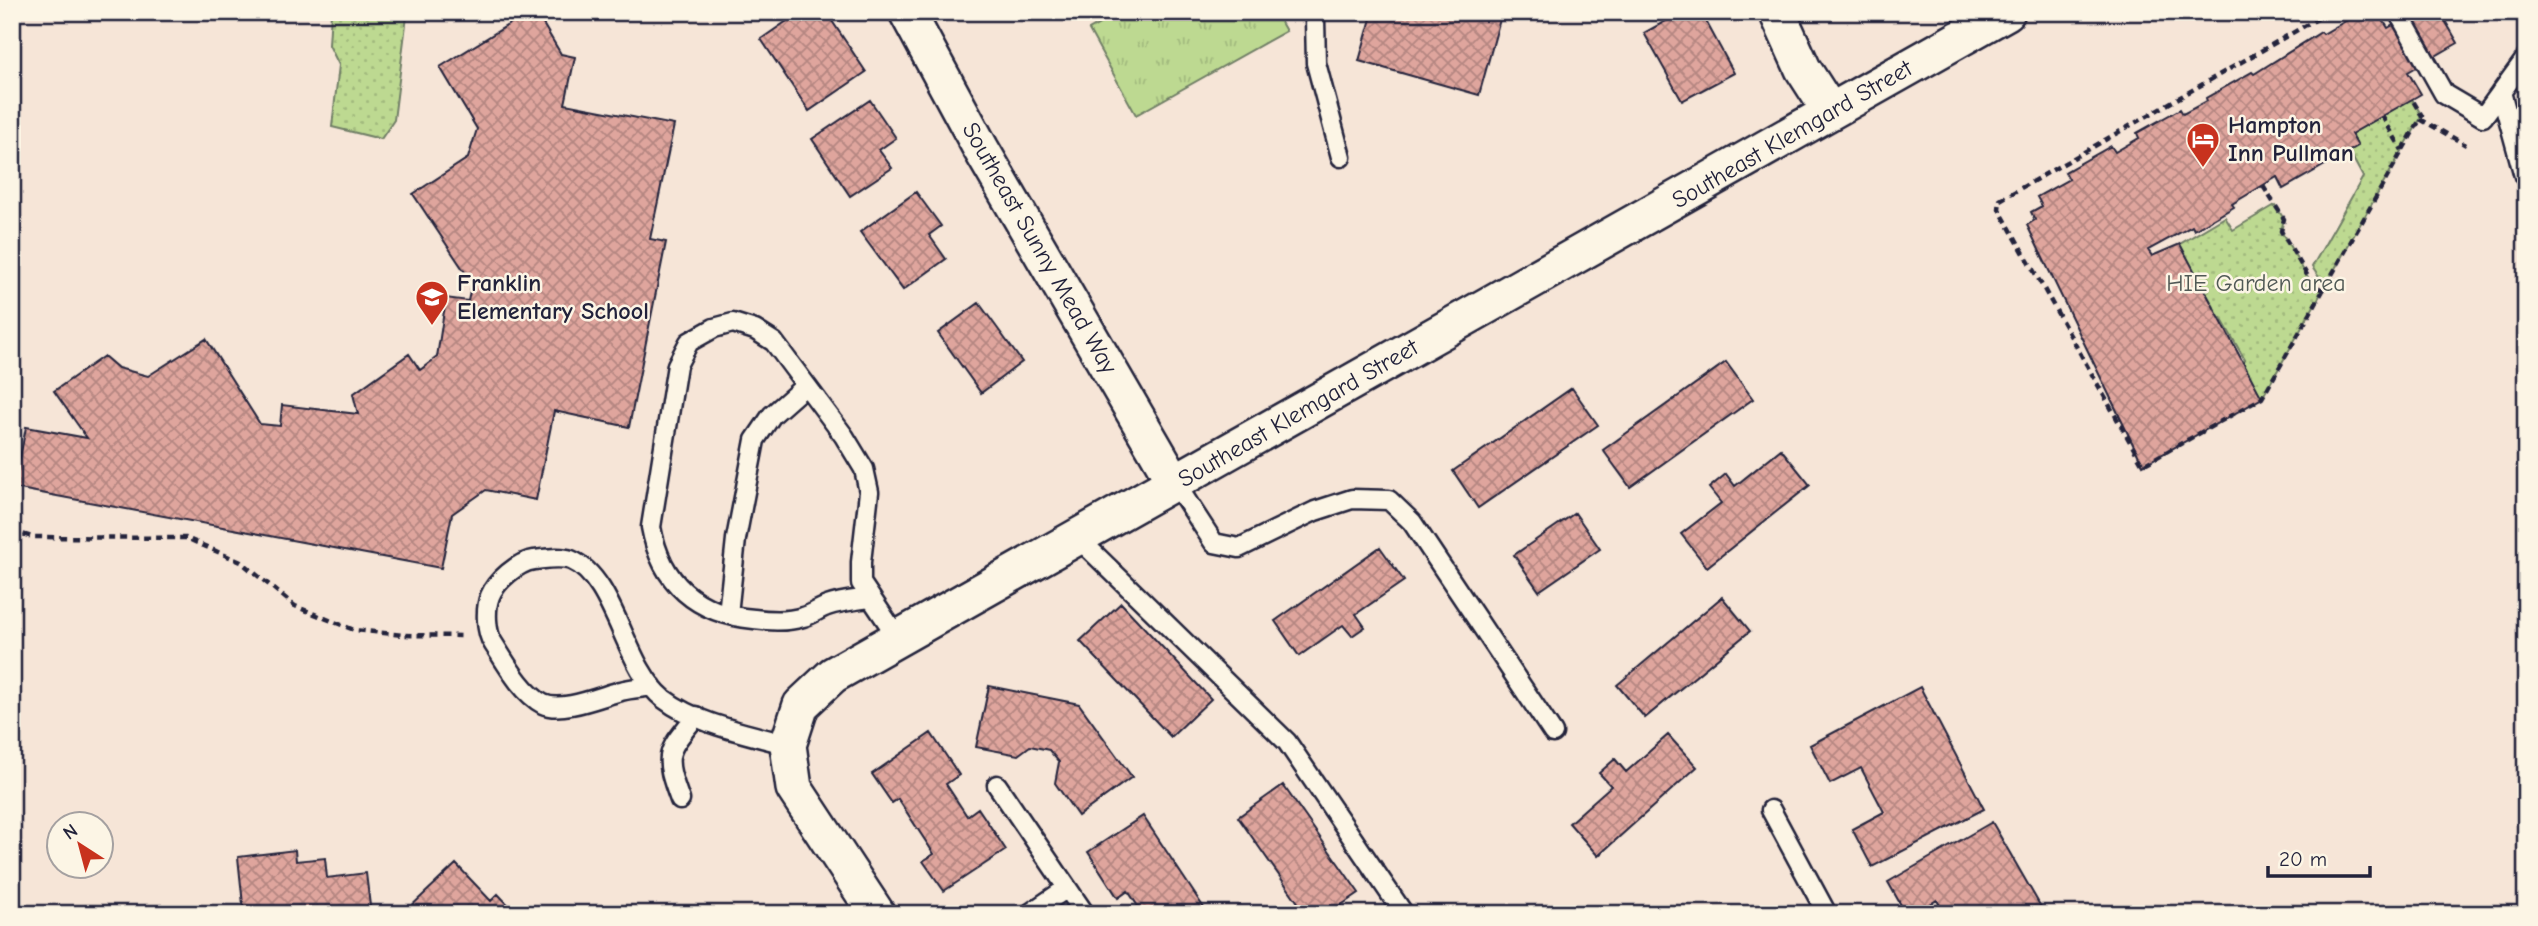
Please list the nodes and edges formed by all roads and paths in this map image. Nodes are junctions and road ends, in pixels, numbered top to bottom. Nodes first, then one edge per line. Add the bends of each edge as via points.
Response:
1 (907, 12) edge
2 (1311, 12) edge
3 (1777, 12) edge
4 (2007, 12) edge
5 (2329, 12) edge
6 (2398, 12) edge
7 (2526, 58) edge
8 (2501, 92) junction
9 (2412, 99) dead end
10 (1830, 111) junction
11 (2382, 116) dead end
12 (2420, 119) junction
13 (2466, 145) dead end
14 (2403, 150) junction
15 (1341, 157) dead end
16 (2524, 176) dead end
17 (2263, 186) dead end
18 (2323, 290) junction
19 (806, 385) junction
20 (1175, 483) junction
21 (12, 531) edge
22 (1078, 538) junction
23 (870, 598) junction
24 (728, 614) junction
25 (470, 636) dead end
26 (898, 638) junction
27 (652, 686) junction
28 (696, 716) junction
29 (1553, 733) dead end
30 (788, 745) junction
31 (996, 785) dead end
32 (680, 800) dead end
33 (1771, 810) dead end
34 (1067, 888) junction
35 (868, 910) edge
36 (1029, 914) edge
37 (1085, 914) edge
38 (1404, 914) edge
39 (1827, 914) edge

1 - 20 street, Southeast Sunny Mead Way
2 - 15 lane via 1316,63
3 - 10 street via 1803,68
4 - 10 street, Southeast Klemgard Street
5 - 18 path via 2004,196 1998,205 2143,465 2262,398
6 - 8 lane via 2444,94 2483,117
7 - 8 lane
8 - 16 lane
9 - 12 path
10 - 20 street, Southeast Klemgard Street
11 - 14 path
12 - 13 path
12 - 14 path
14 - 18 path
17 - 18 path via 2284,219 2281,231 2312,285
19 - 23 lane via 864,469 869,492 861,583
19 - 24 lane via 772,415 755,440 736,539
19 - 24 lane via 774,342 733,323 689,342 677,365 651,527 655,550 683,592
20 - 22 street, Southeast Klemgard Street
20 - 29 lane via 1214,543 1239,548 1315,511 1352,499 1389,500 1412,522
21 - 25 path via 32,537 186,538 241,562 295,606 354,630
22 - 26 street, Southeast Klemgard Street
22 - 38 lane via 1287,742
23 - 24 lane via 792,619 772,621
23 - 26 lane
26 - 30 street, Southeast Klemgard Street via 833,675 817,690 802,705
27 - 27 lane via 587,569 568,559 528,561 507,574 490,596 489,637 528,691 544,704 560,707
27 - 28 lane via 662,698
28 - 30 lane
28 - 32 lane via 674,743 668,763
30 - 35 street, Southeast Klemgard Street via 794,789
31 - 34 lane
33 - 39 lane
34 - 36 lane
34 - 37 lane

